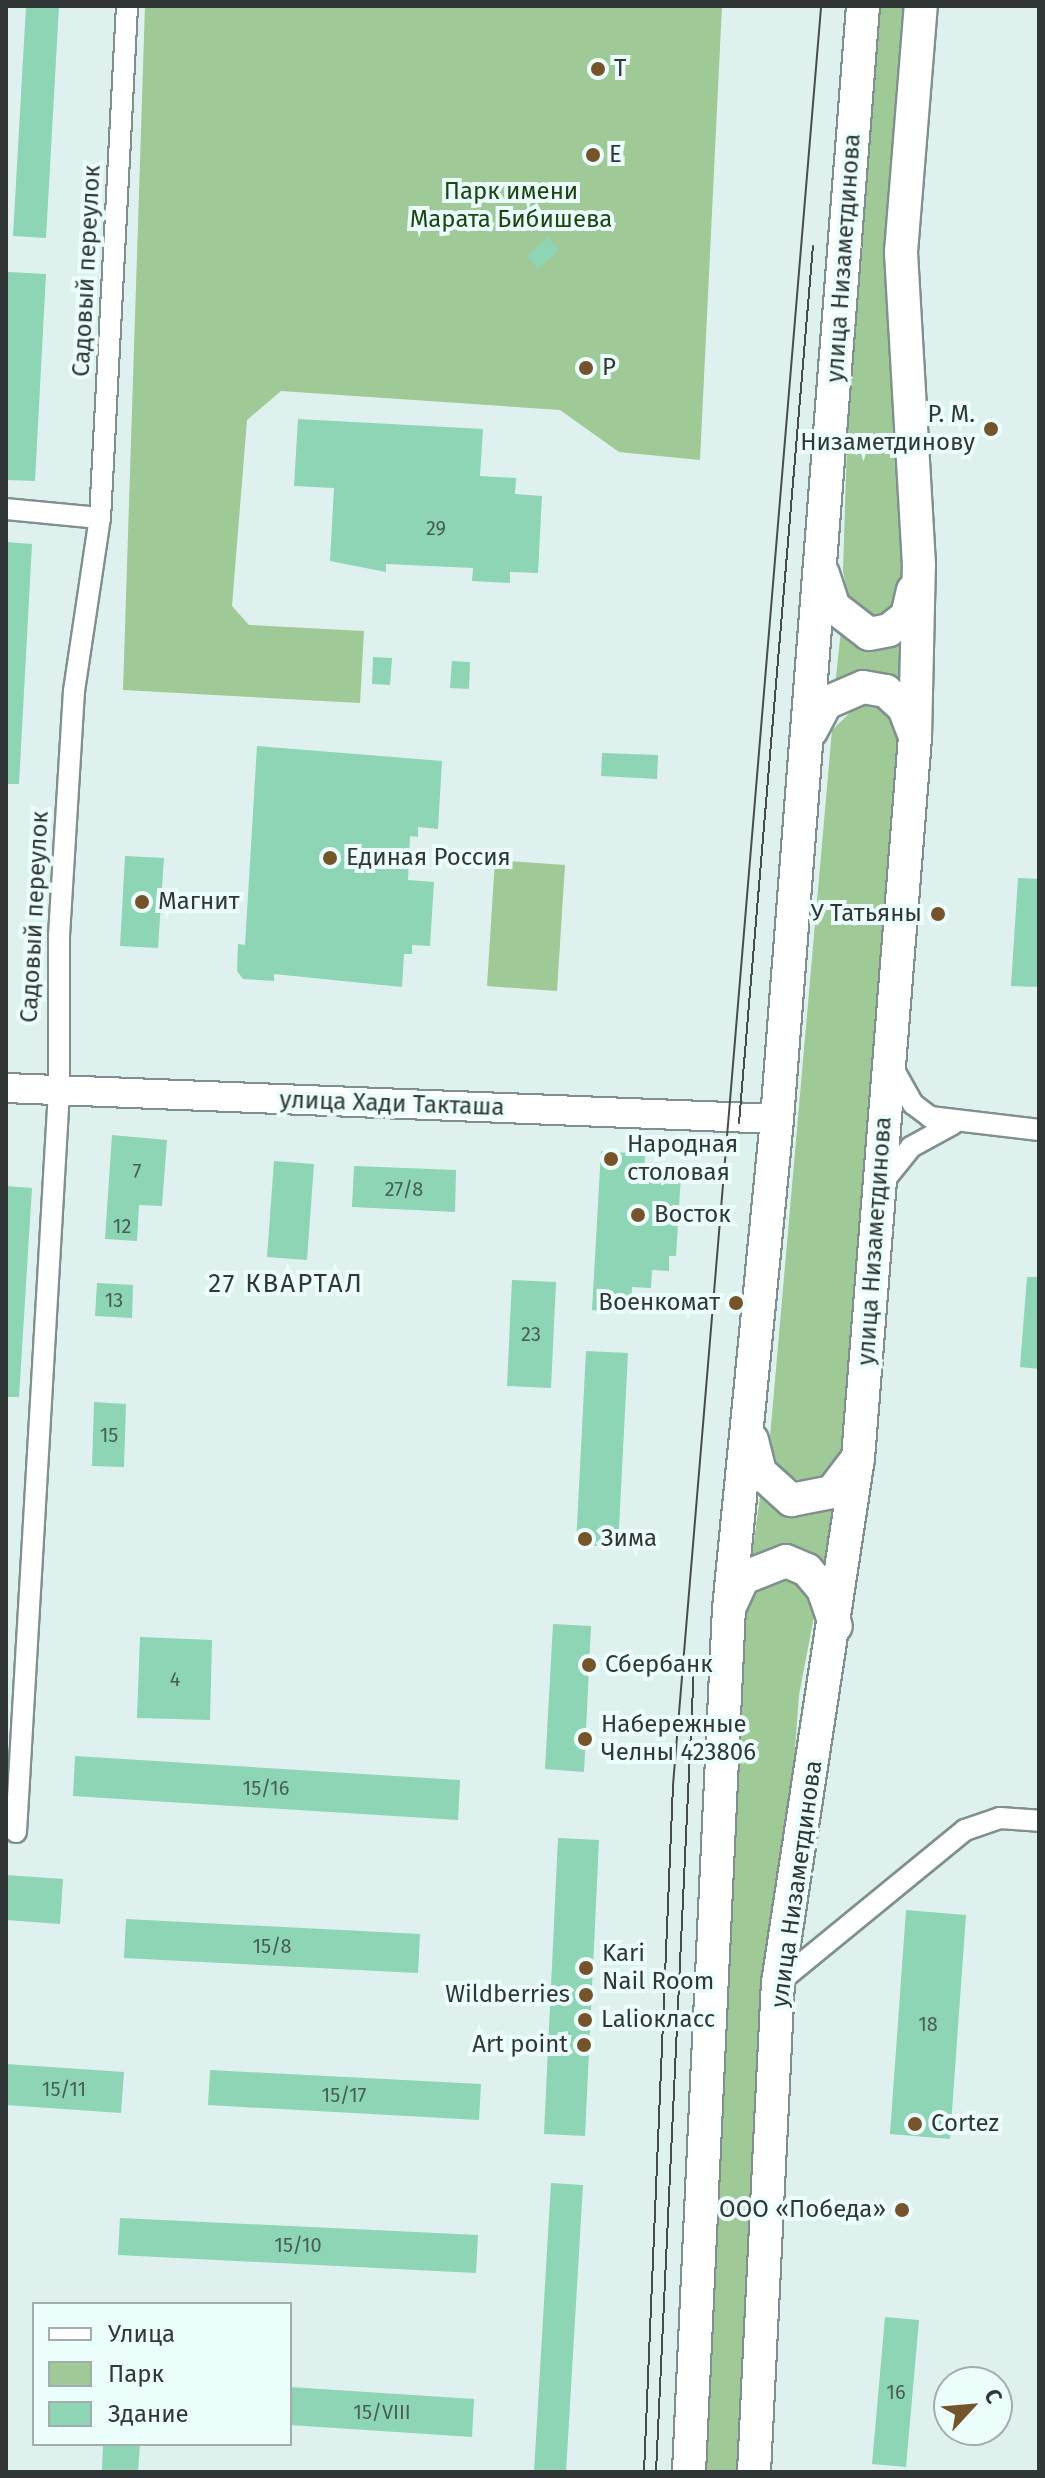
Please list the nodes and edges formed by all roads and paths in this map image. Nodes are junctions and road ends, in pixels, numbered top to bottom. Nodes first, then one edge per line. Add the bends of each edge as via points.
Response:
1 (127, 6) edge
2 (863, 6) edge
3 (921, 6) edge
4 (6, 509) edge
5 (100, 518) junction
6 (919, 565) junction
7 (821, 567) junction
8 (808, 736) junction
9 (915, 737) junction
10 (889, 1062) junction
11 (6, 1088) edge
12 (59, 1091) junction
13 (777, 1119) junction
14 (953, 1124) junction
15 (1039, 1130) edge
16 (879, 1188) junction
17 (751, 1433) junction
18 (858, 1458) junction
19 (729, 1609) junction
20 (837, 1629) junction
21 (1039, 1821) edge
22 (16, 1832) dead end
23 (778, 1983) junction
24 (689, 2472) edge
25 (754, 2472) edge

1 - 5 street, Садовый переулок
2 - 7 main road, улица Низаметдинова
3 - 6 main road, улица Низаметдинова via 901,252
4 - 5 street
5 - 12 street, Садовый переулок via 74,691 54,1032
6 - 7 main road via 907,616 889,630 869,634 834,607
6 - 9 main road, улица Низаметдинова
7 - 8 main road, улица Низаметдинова
8 - 9 main road via 826,703 863,687 886,691 904,708
8 - 13 main road, улица Низаметдинова
9 - 10 main road, улица Низаметдинова
10 - 14 street via 913,1104
10 - 16 main road, улица Низаметдинова
11 - 12 main road, улица Хади Такташа
12 - 13 main road, улица Хади Такташа
12 - 22 street, Садовый переулок
13 - 17 main road, улица Низаметдинова
14 - 15 street
14 - 16 street via 911,1147
16 - 18 main road, улица Низаметдинова
17 - 18 main road via 760,1472 791,1500 832,1492
17 - 19 main road, улица Низаметдинова
18 - 20 main road, улица Низаметдинова
19 - 20 main road via 743,1578 786,1561 807,1570 823,1589
19 - 24 main road, улица Низаметдинова
20 - 23 main road, улица Низаметдинова
21 - 23 street via 1000,1818 965,1830
23 - 25 main road, улица Низаметдинова

